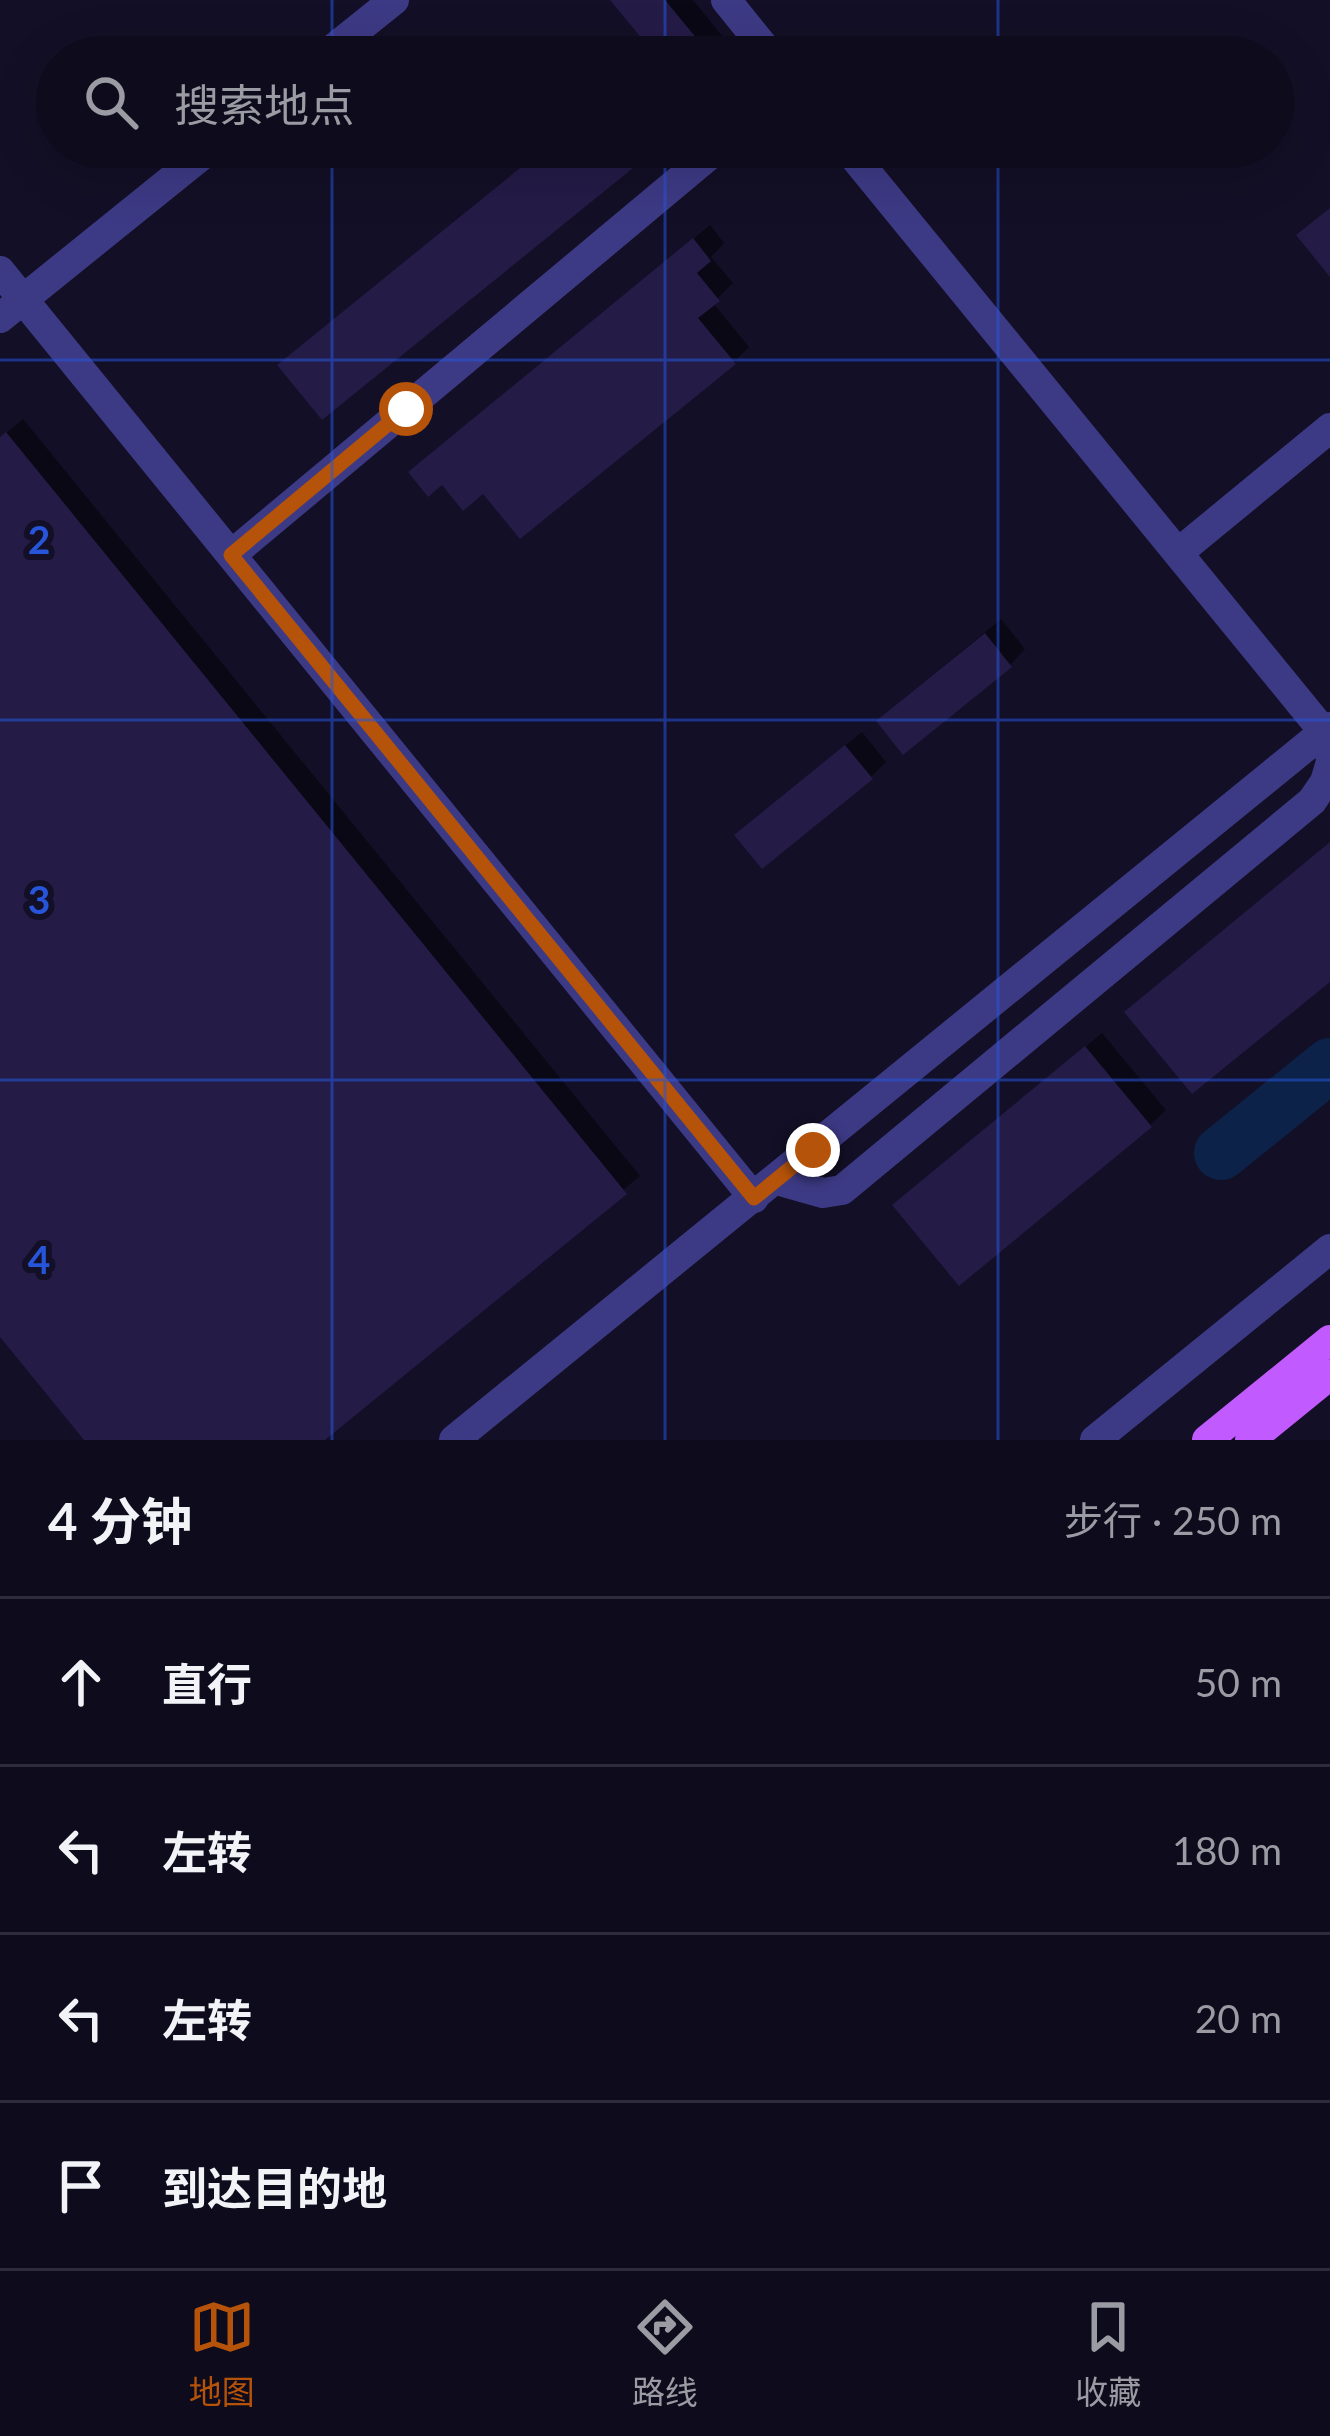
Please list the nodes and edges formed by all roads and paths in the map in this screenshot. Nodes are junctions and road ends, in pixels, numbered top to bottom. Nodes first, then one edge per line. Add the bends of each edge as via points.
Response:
1 (394, 0) edge
2 (726, 0) edge
3 (349, 36) edge
4 (755, 36) edge
5 (186, 168) edge
6 (694, 168) edge
7 (863, 168) edge
8 (0, 271) edge
9 (12, 309) edge
10 (1330, 428) edge
11 (1178, 553) junction
12 (231, 555) junction
13 (1328, 738) edge
14 (1330, 765) edge
15 (765, 1189) junction
16 (1330, 1249) edge
17 (1326, 1360) edge
18 (454, 1440) edge
19 (1095, 1440) edge
20 (1207, 1440) edge
21 (1250, 1440) edge

1 - 3 lane
2 - 4 lane
5 - 9 lane
6 - 12 lane
7 - 11 lane
8 - 9 lane
9 - 12 lane
10 - 11 lane
11 - 13 lane
12 - 15 lane
13 - 15 lane
14 - 15 lane via 1312,801 842,1190
15 - 18 lane
16 - 19 lane
17 - 20 main road
17 - 21 main road

